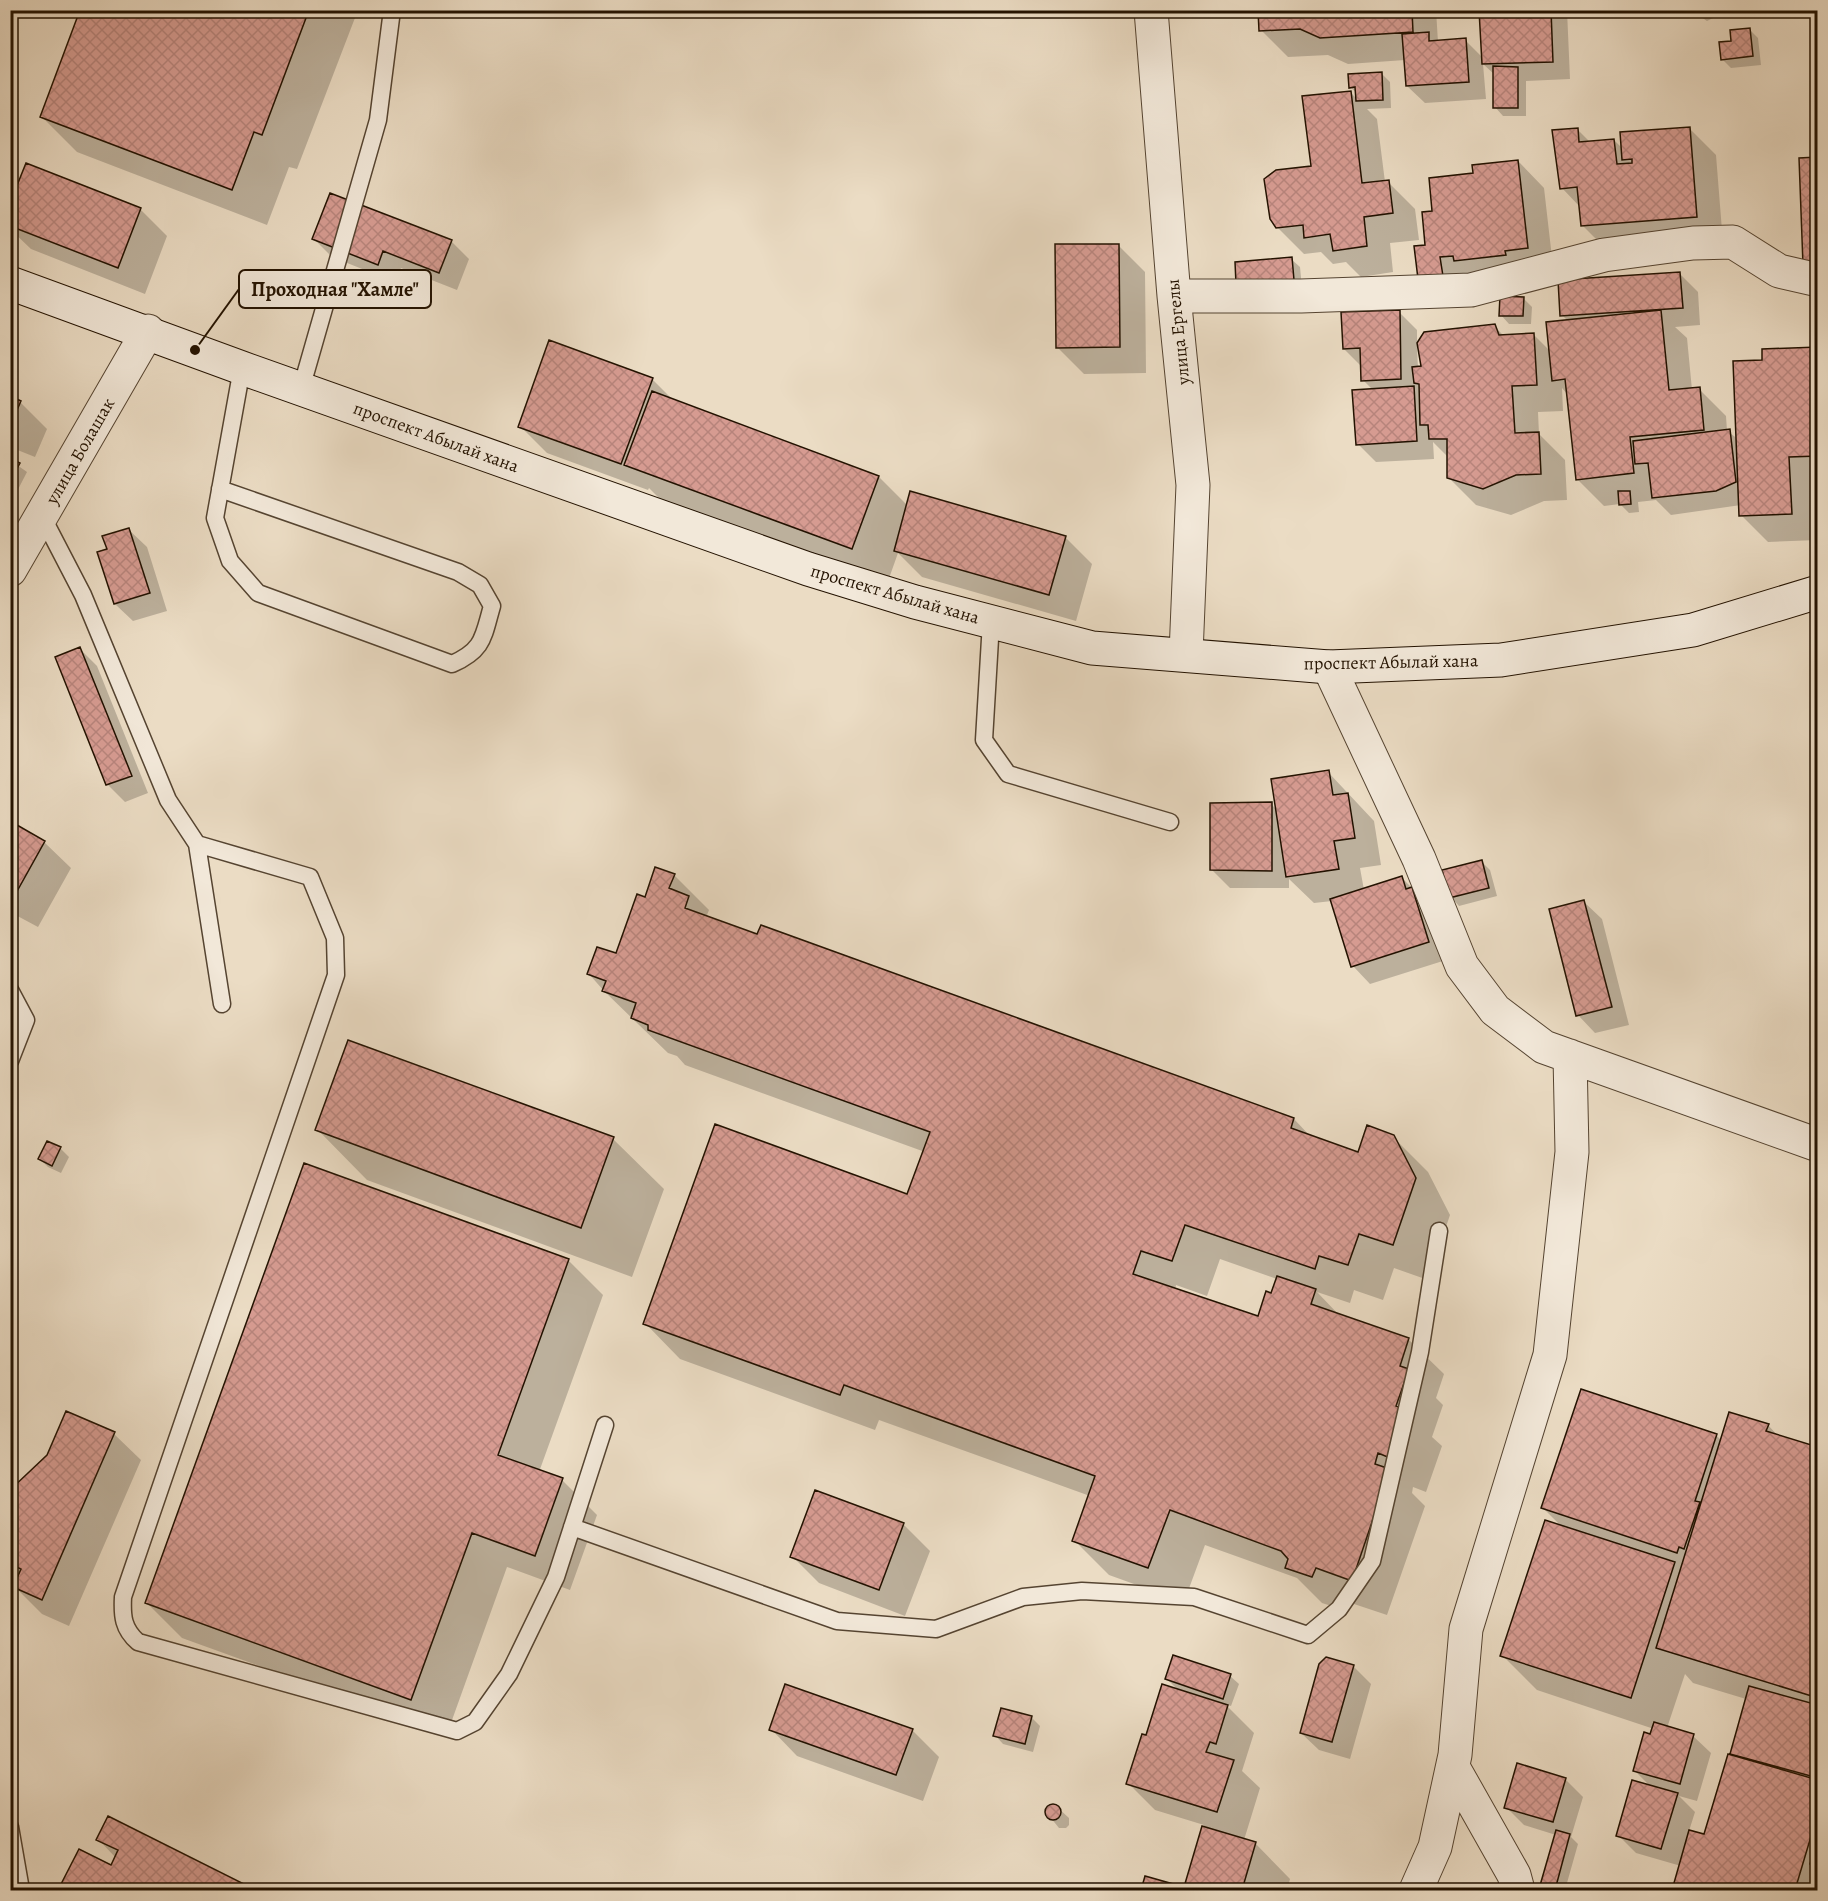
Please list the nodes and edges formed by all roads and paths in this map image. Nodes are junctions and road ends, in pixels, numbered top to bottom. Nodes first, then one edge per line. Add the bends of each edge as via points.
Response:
1 (392, 10) edge
2 (1151, 10) edge
3 (1818, 280) edge
4 (10, 283) edge
5 (1174, 296) junction
6 (148, 331) junction
7 (242, 368) junction
8 (301, 389) junction
9 (220, 489) junction
10 (42, 516) junction
11 (10, 570) edge
12 (1818, 592) edge
13 (991, 622) junction
14 (1186, 654) junction
15 (1329, 667) junction
16 (1170, 822) dead end
17 (197, 844) junction
18 (10, 990) edge
19 (222, 1004) dead end
20 (1570, 1056) junction
21 (10, 1061) edge
22 (1818, 1145) edge
23 (1439, 1231) dead end
24 (606, 1425) dead end
25 (572, 1527) junction
26 (1453, 1767) junction
27 (10, 1827) edge
28 (21, 1890) edge
29 (1416, 1890) edge
30 (1518, 1890) edge

1 - 8 lane via 378,120
2 - 5 street, улица Ергелы
3 - 5 street via 1779,271 1733,242 1693,243 1604,255 1471,290
4 - 6 street, проспект Абылай хана
5 - 14 street, улица Ергелы via 1193,485
6 - 7 street, проспект Абылай хана
6 - 10 street, улица Болашак
7 - 8 street, проспект Абылай хана
7 - 9 lane
8 - 13 street, проспект Абылай хана via 808,569
9 - 9 lane via 215,518 230,561 258,593 452,664 481,645 492,606 480,585 458,572
10 - 11 street, улица Болашак
10 - 17 lane via 83,595 168,800
12 - 15 street, проспект Абылай хана via 1693,630 1512,658
13 - 14 street, проспект Абылай хана via 1092,648
13 - 16 lane via 984,740 1008,774
14 - 15 street, проспект Абылай хана
15 - 20 street via 1419,859 1462,966 1495,1010 1544,1047
17 - 19 lane
17 - 25 lane via 310,877 335,938 336,975 123,1597 122,1616 127,1633 138,1642 457,1731 475,1722 509,1674 556,1577
18 - 21 lane via 26,1020
20 - 22 street
20 - 26 street via 1572,1152 1550,1355 1466,1629
23 - 25 lane via 1420,1352 1372,1561 1338,1609 1308,1635 1194,1597 1082,1591 1023,1597 936,1629 837,1621
24 - 25 lane
26 - 29 street via 1435,1847
26 - 30 street via 1514,1875
27 - 28 lane

